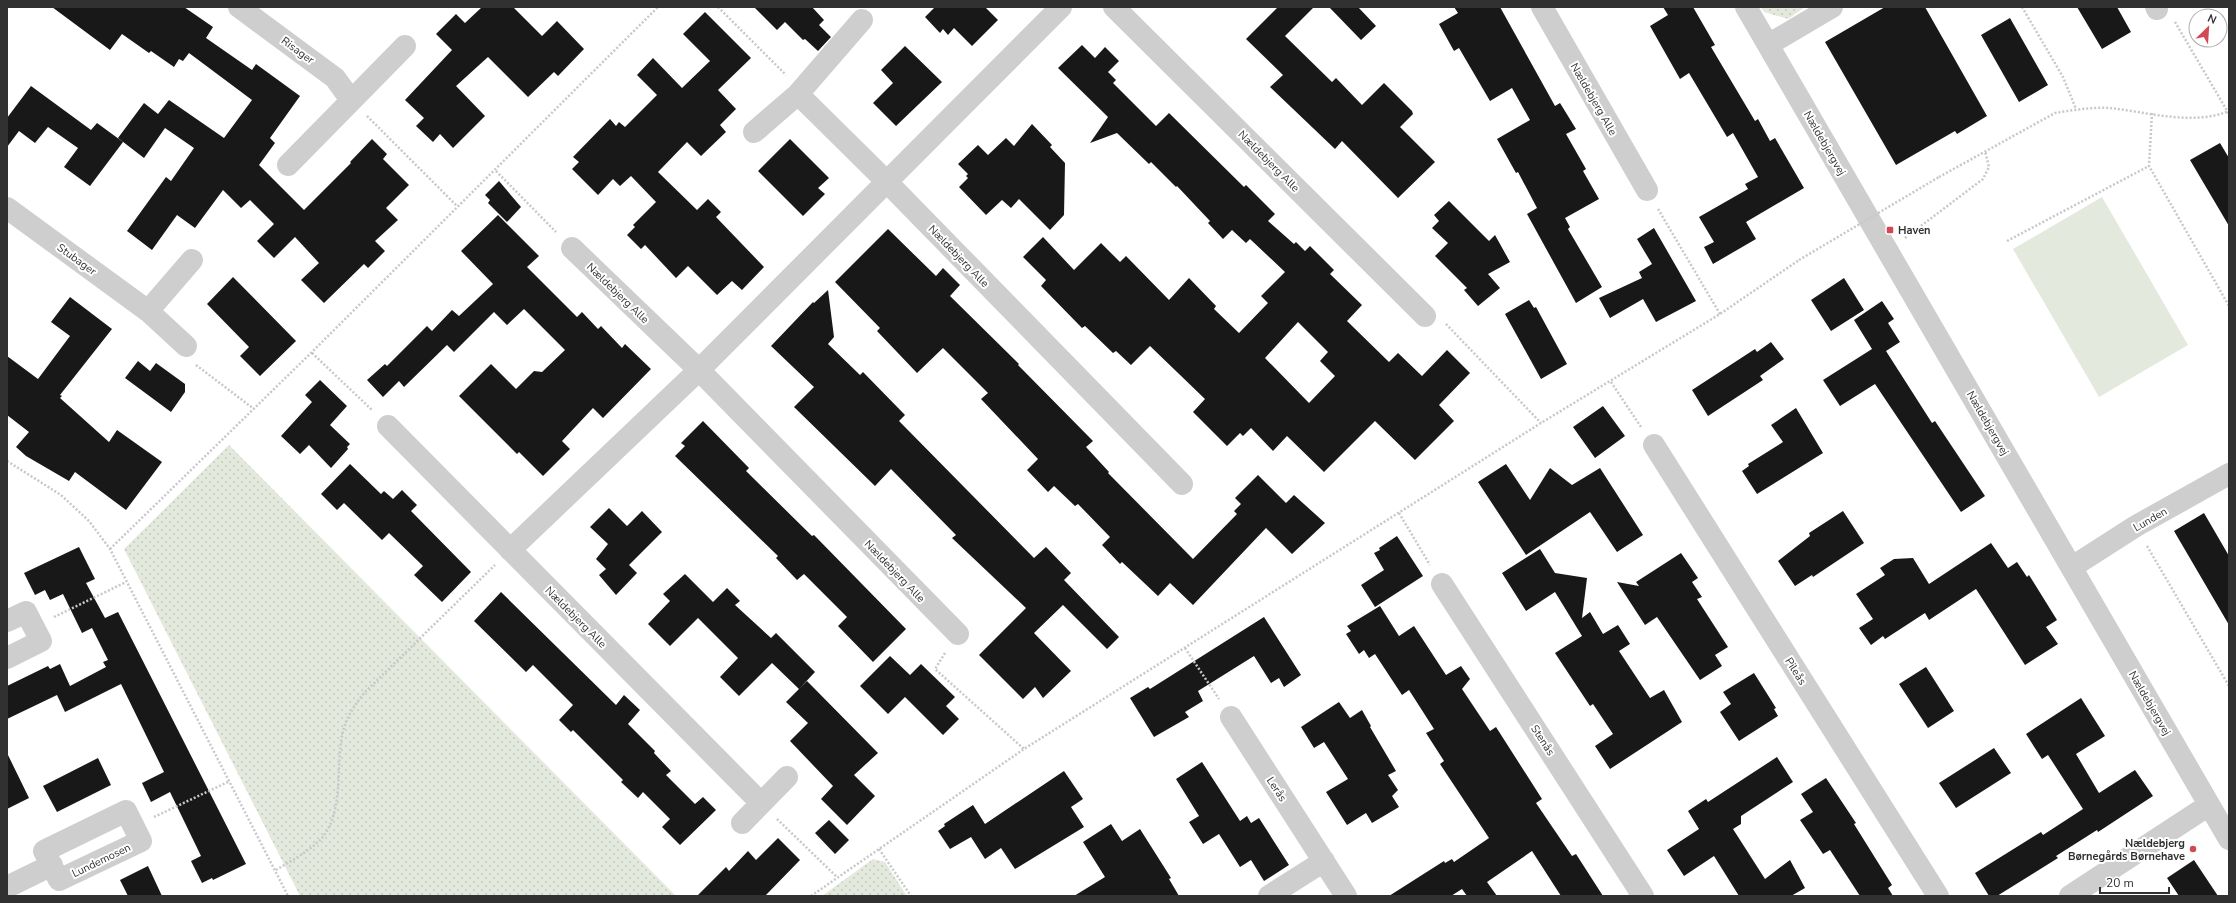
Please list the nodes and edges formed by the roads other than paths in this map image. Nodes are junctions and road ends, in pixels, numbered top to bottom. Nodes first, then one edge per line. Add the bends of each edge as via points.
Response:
1 (239, 7) edge
2 (1061, 7) edge
3 (1114, 7) edge
4 (1542, 7) edge
5 (1746, 7) edge
6 (1832, 7) edge
7 (862, 20) dead end
8 (1768, 45) junction
9 (404, 46) dead end
10 (798, 94) junction
11 (351, 100) junction
12 (754, 132) dead end
13 (288, 165) dead end
14 (887, 182) junction
15 (1647, 190) road end
16 (7, 208) edge
17 (572, 248) road end
18 (192, 260) dead end
19 (148, 311) junction
20 (1425, 316) road end
21 (186, 346) road end
22 (699, 370) junction
23 (388, 426) road end
24 (1654, 445) road end
25 (2226, 481) edge
26 (1182, 484) dead end
27 (510, 550) junction
28 (2072, 567) junction
29 (1442, 584) road end
30 (7, 621) edge
31 (958, 634) road end
32 (7, 658) edge
33 (1231, 717) road end
34 (787, 777) dead end
35 (761, 803) junction
36 (2209, 805) junction
37 (742, 823) dead end
38 (2229, 839) edge
39 (1324, 861) junction
40 (52, 865) junction
41 (7, 887) edge
42 (1269, 896) edge
43 (1346, 896) edge
44 (1643, 896) edge
45 (1938, 896) edge
46 (2070, 896) edge

1 - 11 street, Risager via 336,78
2 - 14 street
3 - 20 street, Nældebjerg Alle
4 - 15 street, Nældebjerg Alle
5 - 8 street, Nældebjergvej
6 - 8 street
7 - 10 street
8 - 28 street, Nældebjergvej
9 - 11 street
10 - 12 street
10 - 14 street, Nældebjerg Alle
11 - 13 street
14 - 22 street
14 - 26 street, Nældebjerg Alle
16 - 19 street, Stubager
17 - 22 street, Nældebjerg Alle
18 - 19 street
19 - 21 street, Stubager
22 - 27 street
22 - 31 street, Nældebjerg Alle
23 - 27 street, Nældebjerg Alle
24 - 45 street, Pileås
25 - 28 street, Lunden via 2136,526
27 - 35 street, Nældebjerg Alle
28 - 36 street, Nældebjergvej
29 - 44 street, Stenås
30 - 32 street via 26,612 41,641
33 - 39 street, Lerås
34 - 35 street
35 - 37 street
36 - 38 street, Nældebjergvej
36 - 46 street
39 - 42 street
39 - 43 street, Lerås
40 - 40 street, Lundemosen via 44,851 126,811 141,841 59,880
40 - 41 street

